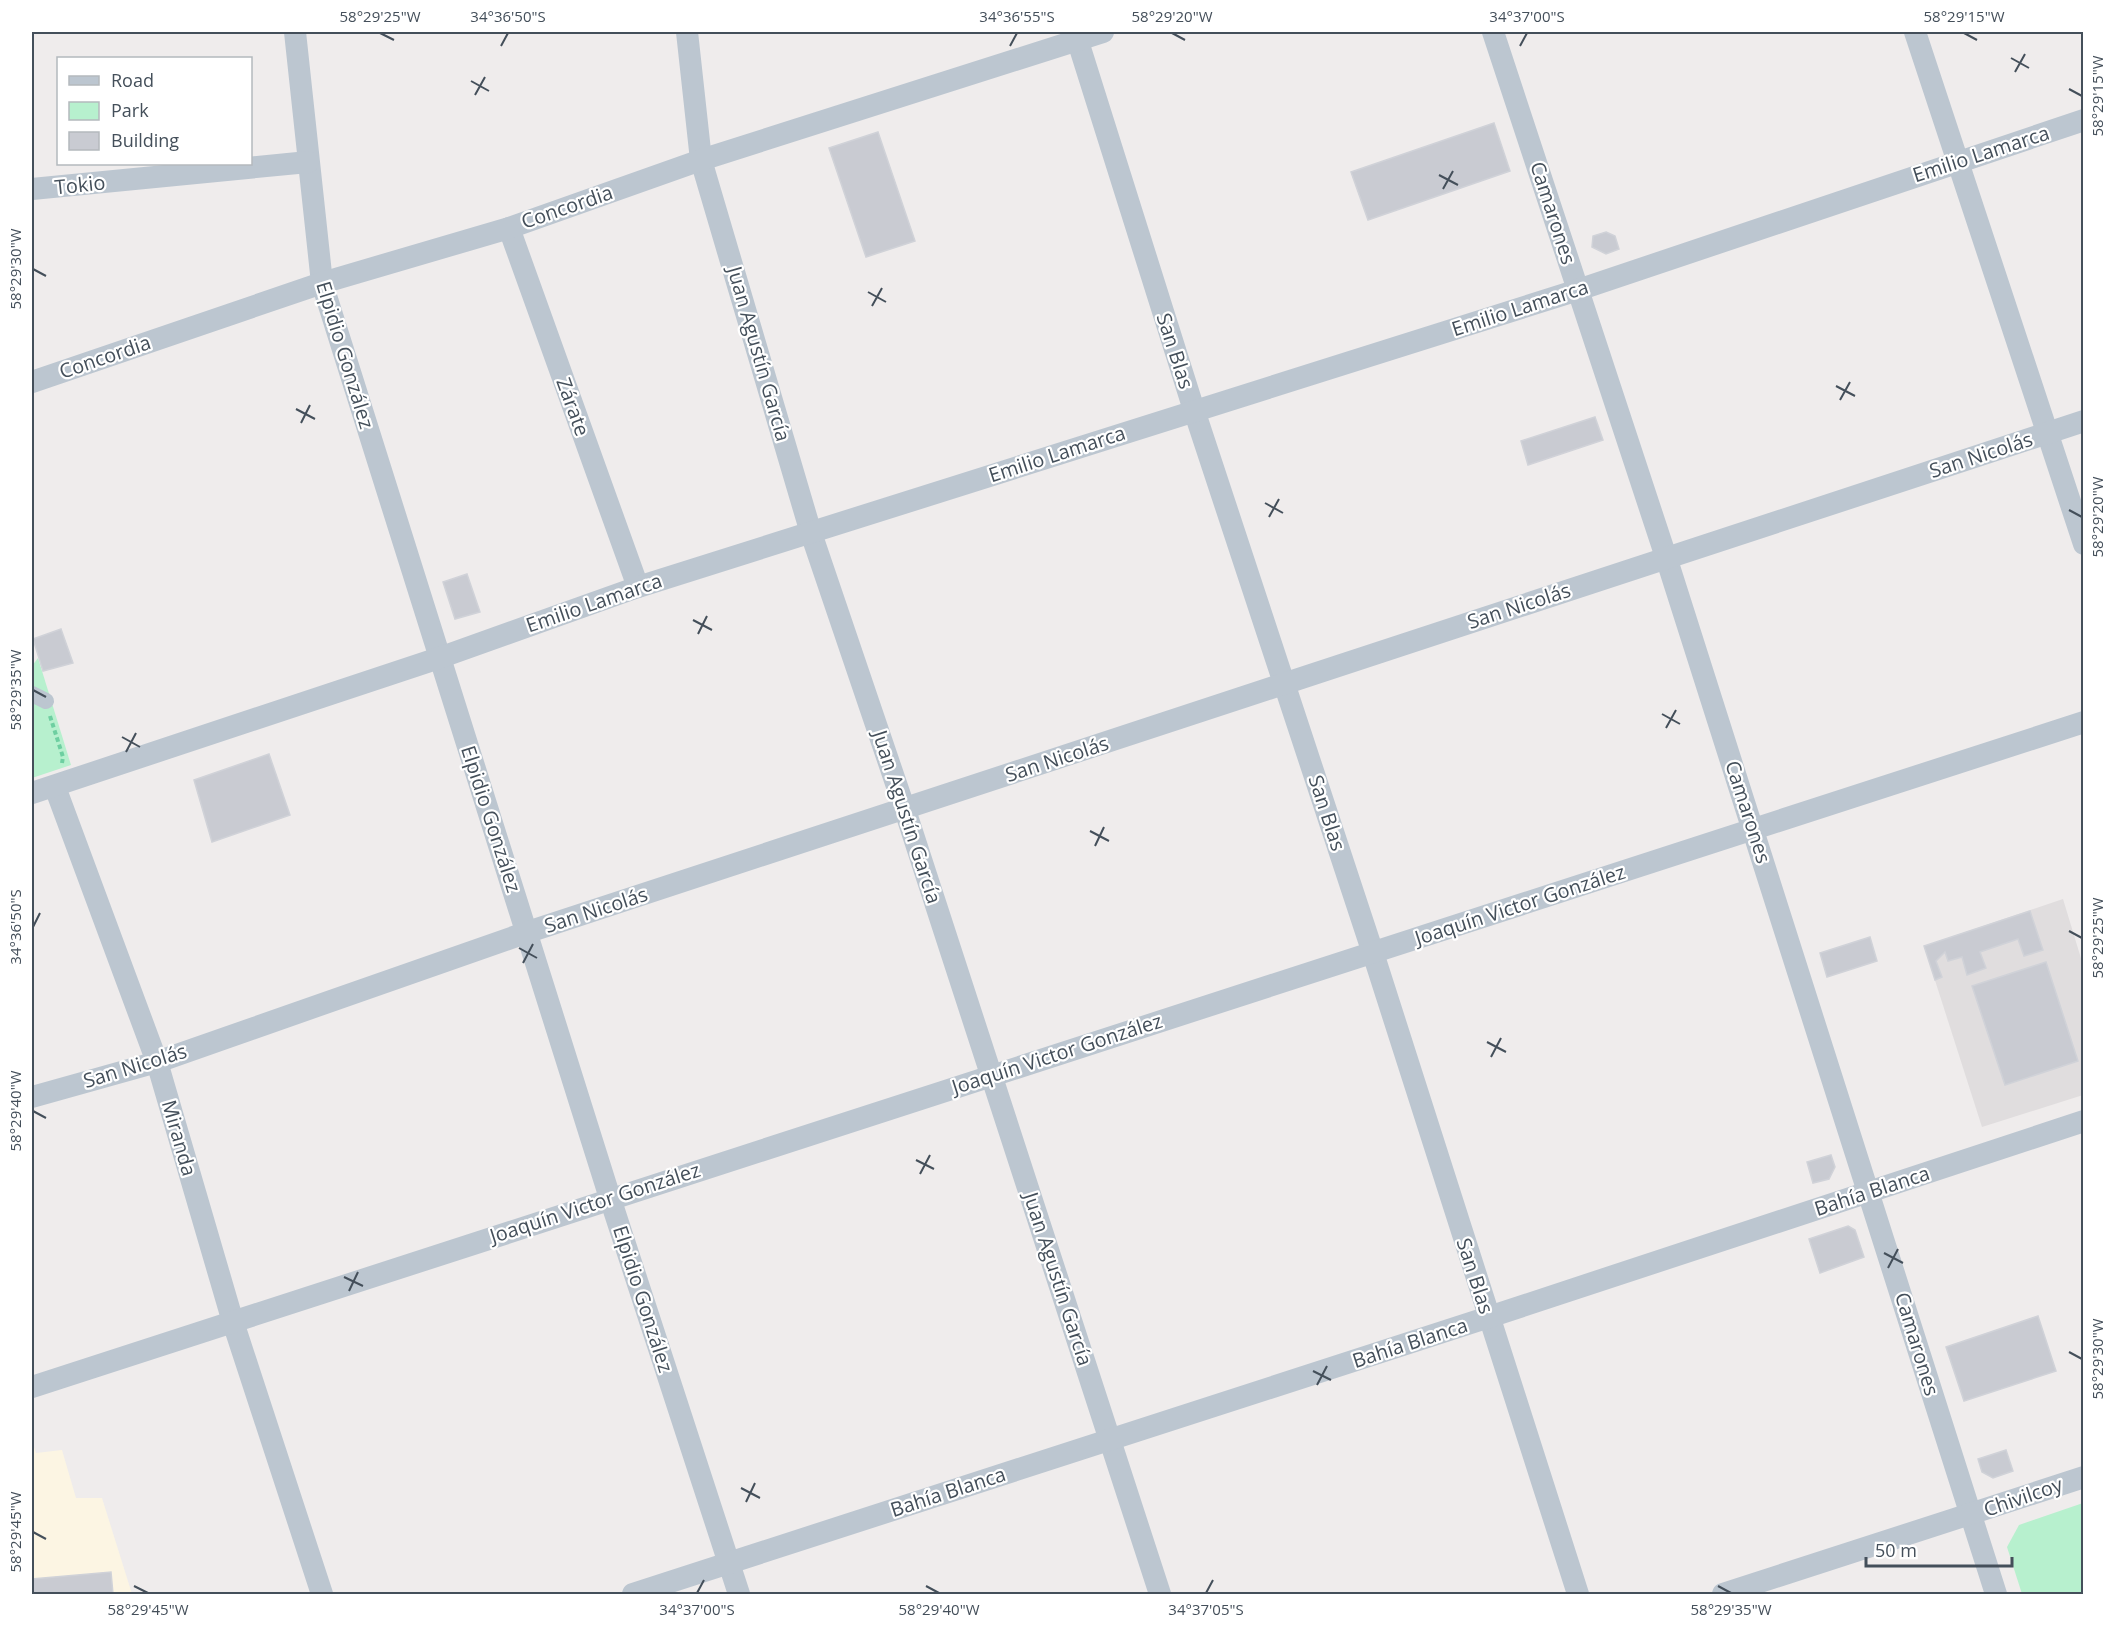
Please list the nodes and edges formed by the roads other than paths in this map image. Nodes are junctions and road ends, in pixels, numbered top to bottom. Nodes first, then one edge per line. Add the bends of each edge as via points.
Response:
1 (295, 32) edge
2 (687, 32) edge
3 (1103, 32) edge
4 (1493, 32) edge
5 (1915, 32) edge
6 (1076, 36) edge
7 (2084, 120) edge
8 (701, 160) junction
9 (1957, 160) junction
10 (308, 162) junction
11 (32, 189) edge
12 (508, 228) junction
13 (322, 283) junction
14 (1578, 290) junction
15 (32, 382) edge
16 (1194, 410) junction
17 (2084, 421) edge
18 (2048, 433) junction
19 (811, 533) junction
20 (2084, 544) edge
21 (1666, 557) junction
22 (638, 587) junction
23 (439, 658) junction
24 (1284, 683) junction
25 (2084, 722) edge
26 (55, 787) junction
27 (32, 794) edge
28 (905, 810) junction
29 (1753, 828) junction
30 (528, 932) junction
31 (1373, 953) junction
32 (157, 1062) junction
33 (992, 1075) junction
34 (32, 1097) edge
35 (2084, 1121) edge
36 (1870, 1191) junction
37 (610, 1198) junction
38 (1489, 1317) junction
39 (233, 1322) junction
40 (32, 1387) edge
41 (1110, 1439) junction
42 (2084, 1477) edge
43 (1970, 1515) junction
44 (730, 1564) junction
45 (322, 1594) edge
46 (633, 1594) edge
47 (739, 1594) edge
48 (1160, 1594) edge
49 (1578, 1594) edge
50 (1724, 1594) edge
51 (1996, 1594) edge

1 - 10 street, Elpidio González
2 - 8 street, Juan Agustín García
3 - 6 street, Concordia
4 - 14 street, Camarones
5 - 9 street
6 - 8 street, Concordia
6 - 16 street, San Blas
7 - 9 street, Emilio Lamarca
8 - 12 street, Concordia
8 - 19 street, Juan Agustín García
9 - 14 street, Emilio Lamarca
9 - 18 street
10 - 11 street, Tokio
10 - 13 street, Elpidio González
12 - 13 street, Concordia
12 - 22 street, Zárate
13 - 15 street, Concordia
13 - 23 street, Elpidio González
14 - 16 street, Emilio Lamarca
14 - 21 street, Camarones
16 - 19 street, Emilio Lamarca
16 - 24 street, San Blas
17 - 18 street, San Nicolás
18 - 20 street
18 - 21 street, San Nicolás
19 - 22 street, Emilio Lamarca
19 - 28 street, Juan Agustín García
21 - 24 street, San Nicolás
21 - 29 street, Camarones
22 - 23 street, Emilio Lamarca
23 - 26 street, Emilio Lamarca
23 - 30 street, Elpidio González
24 - 28 street, San Nicolás
24 - 31 street, San Blas
25 - 29 street, Joaquín Victor González
26 - 27 street, Emilio Lamarca
26 - 32 street, Miranda
28 - 30 street, San Nicolás
28 - 33 street, Juan Agustín García
29 - 31 street, Joaquín Victor González
29 - 36 street, Camarones
30 - 32 street, San Nicolás
30 - 37 street, Elpidio González
31 - 33 street, Joaquín Victor González
31 - 38 street, San Blas
32 - 34 street, San Nicolás
32 - 39 street, Miranda
33 - 37 street, Joaquín Victor González
33 - 41 street, Juan Agustín García
35 - 36 street, Bahía Blanca
36 - 38 street, Bahía Blanca
36 - 43 street, Camarones
37 - 39 street, Joaquín Victor González
37 - 44 street, Elpidio González
38 - 41 street, Bahía Blanca
38 - 49 street, San Blas
39 - 40 street, Joaquín Victor González
39 - 45 street, Miranda
41 - 44 street, Bahía Blanca
41 - 48 street, Juan Agustín García
42 - 43 street, Chivilcoy
43 - 50 street, Chivilcoy
43 - 51 street, Camarones
44 - 46 street, Bahía Blanca
44 - 47 street, Elpidio González

